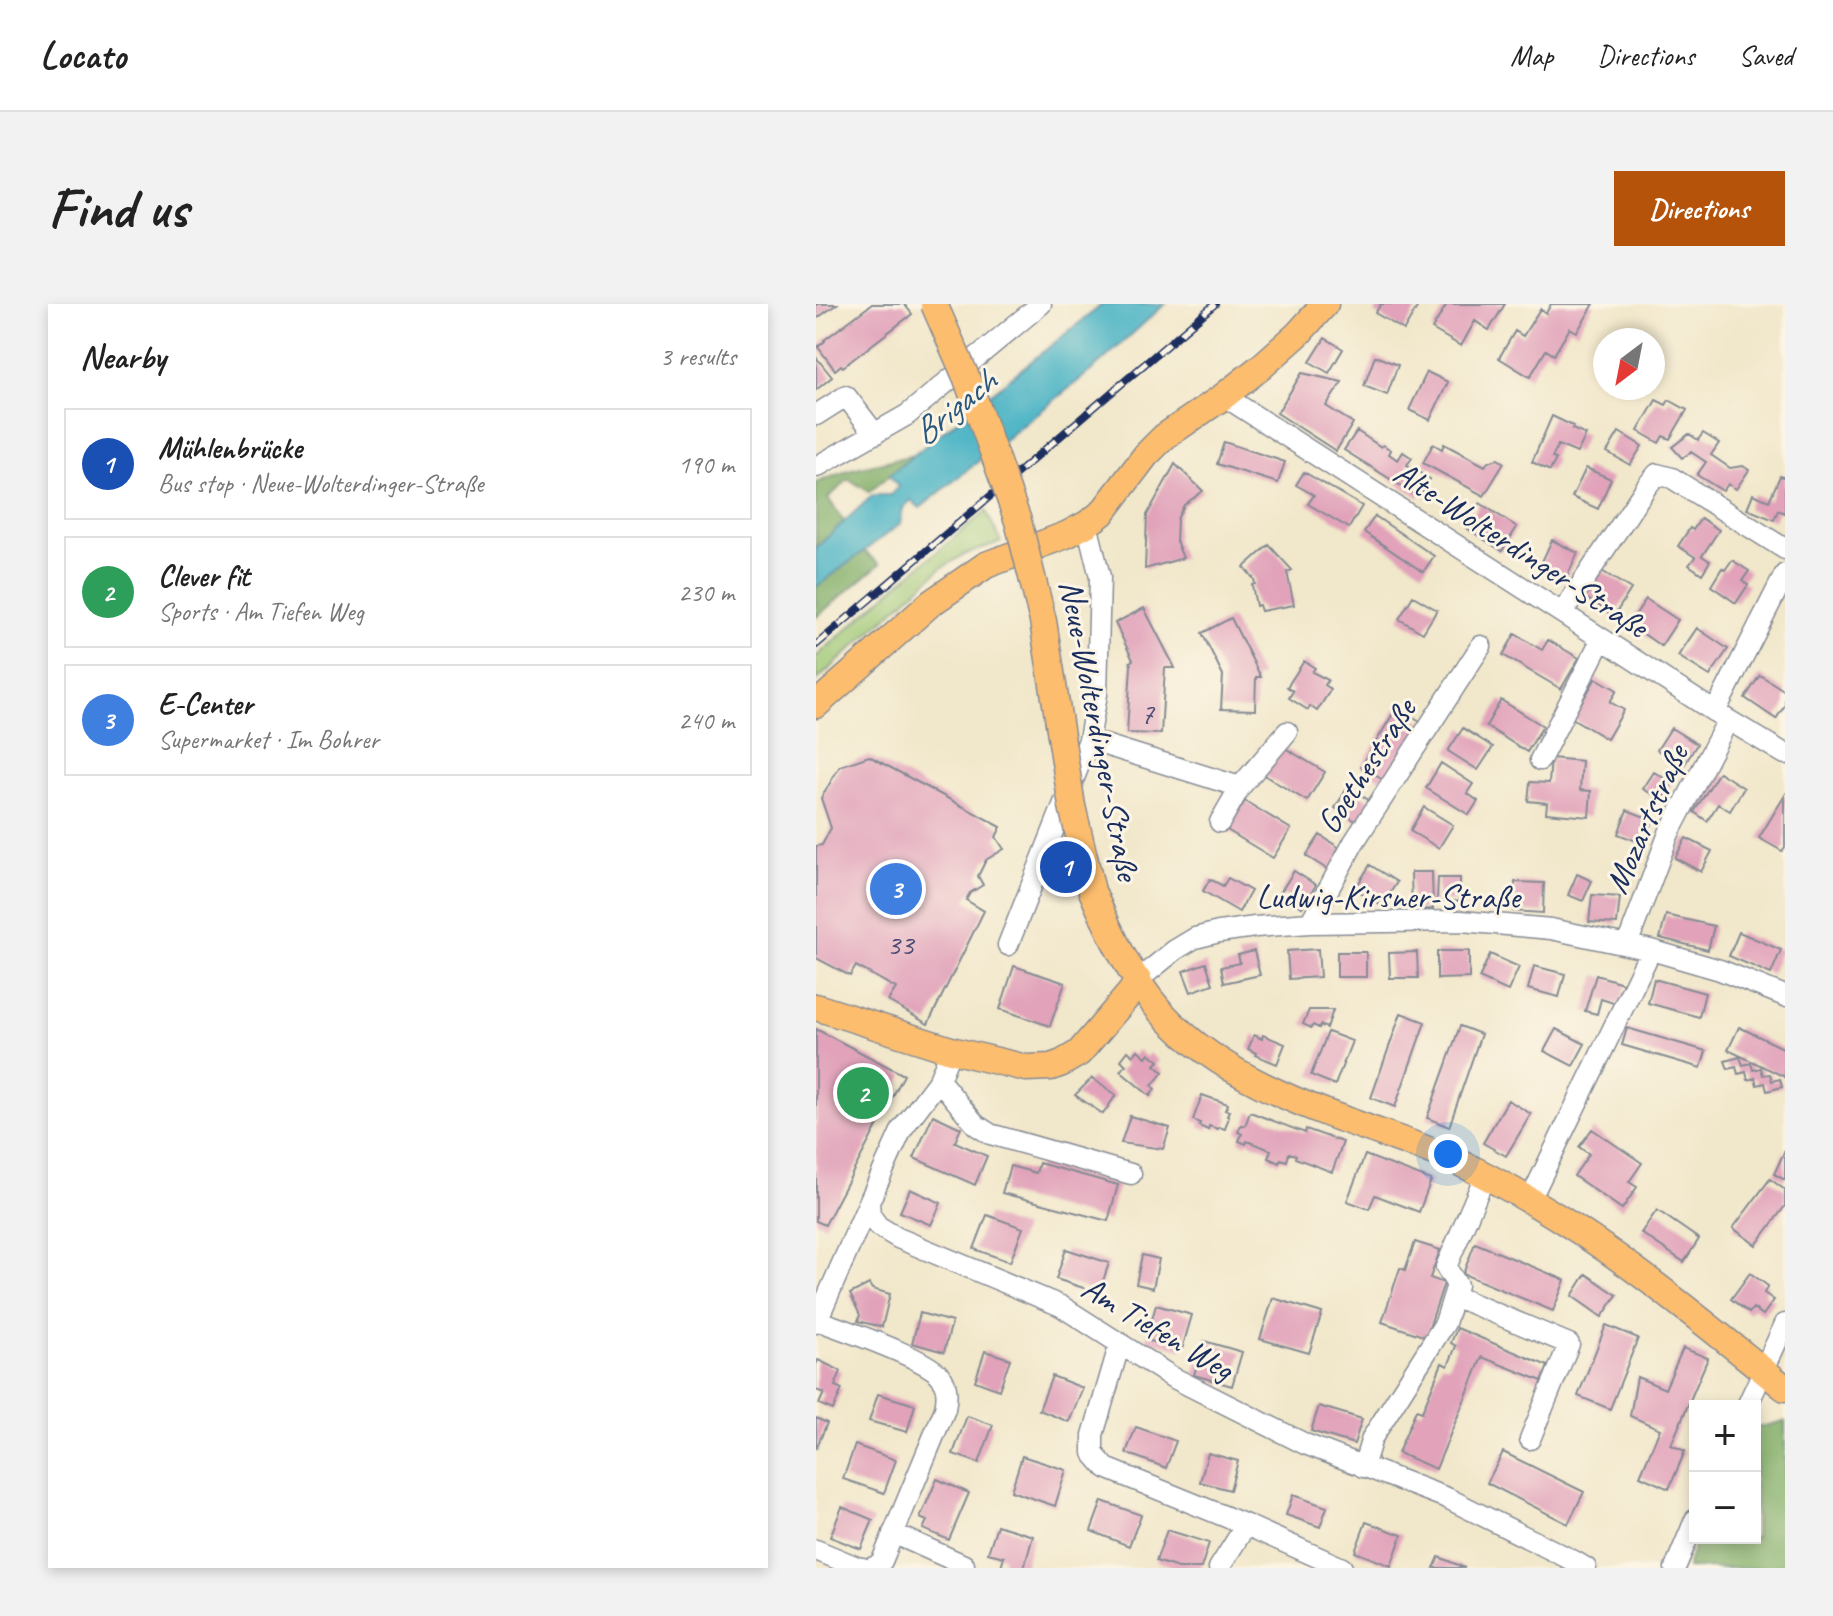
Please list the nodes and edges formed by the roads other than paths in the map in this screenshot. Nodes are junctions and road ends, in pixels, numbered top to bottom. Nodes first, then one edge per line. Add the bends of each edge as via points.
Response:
1 (934, 304) edge
2 (1041, 304) edge
3 (1325, 304) edge
4 (1224, 396) junction
5 (816, 415) edge
6 (875, 434) junction
7 (816, 467) edge
8 (1087, 524) junction
9 (1785, 549) edge
10 (1785, 574) edge
11 (1562, 613) junction
12 (1601, 640) junction
13 (1481, 646) dead end
14 (816, 705) edge
15 (1722, 716) junction
16 (1287, 732) dead end
17 (1089, 740) junction
18 (1785, 754) edge
19 (1540, 760) dead end
20 (1240, 787) junction
21 (1220, 822) dead end
22 (1310, 923) junction
23 (1008, 945) dead end
24 (1627, 945) junction
25 (1651, 950) junction
26 (1138, 980) junction
27 (1785, 996) edge
28 (816, 1007) edge
29 (951, 1050) junction
30 (939, 1080) junction
31 (1131, 1174) dead end
32 (1485, 1176) junction
33 (1530, 1200) junction
34 (869, 1202) junction
35 (1454, 1296) junction
36 (817, 1321) edge
37 (1785, 1324) edge
38 (1120, 1343) junction
39 (1763, 1370) junction
40 (1785, 1388) edge
41 (1750, 1400) edge
42 (1530, 1439) dead end
43 (1363, 1467) junction
44 (1246, 1525) junction
45 (893, 1533) junction
46 (1689, 1534) edge
47 (816, 1550) edge
48 (964, 1565) dead end
49 (863, 1568) edge
50 (874, 1568) edge
51 (1219, 1568) edge
52 (1342, 1568) edge
53 (1586, 1568) edge
54 (1675, 1568) edge

1 - 26 main road, Neue-Wolterdinger-Straße, bridge via 973,392 1018,521 1043,621 1072,806 1092,891
2 - 6 street via 907,415
3 - 4 main road via 1274,356
4 - 8 main road via 1164,437
4 - 11 street, Alte-Wolterdinger-Straße
5 - 6 street via 846,396
6 - 7 street
8 - 14 main road via 986,565 931,603
8 - 17 street via 1100,577 1097,694
9 - 11 street via 1672,478 1657,474
10 - 15 street, Mozartstraße
11 - 12 street, Alte-Wolterdinger-Straße
12 - 15 street, Alte-Wolterdinger-Straße
12 - 19 street
13 - 22 street, Goethestraße via 1354,842
15 - 18 street, Alte-Wolterdinger-Straße
15 - 24 street, Mozartstraße via 1669,833
16 - 20 street
17 - 20 street
17 - 23 street
20 - 21 street
22 - 24 street, Ludwig-Kirsner-Straße via 1461,921 1551,929
22 - 26 street, Ludwig-Kirsner-Straße via 1195,938
24 - 25 street, Ludwig-Kirsner-Straße
25 - 27 street, Ludwig-Kirsner-Straße
25 - 33 street
26 - 29 main road via 1079,1053 1062,1063 1026,1068
26 - 32 main road, Neue-Wolterdinger-Straße via 1180,1031 1233,1070
28 - 29 main road
29 - 30 street
30 - 31 street via 990,1134
30 - 34 street via 902,1129
32 - 33 main road, Neue-Wolterdinger-Straße
32 - 35 street via 1446,1267 1457,1285
33 - 39 main road, Neue-Wolterdinger-Straße via 1609,1250
34 - 36 street
34 - 38 street, Am Tiefen Weg via 878,1226 898,1238 1061,1306
35 - 42 street via 1569,1344
35 - 43 street via 1445,1323 1372,1438
36 - 45 street via 922,1361 946,1388 945,1409
37 - 39 street
38 - 43 street, Am Tiefen Weg via 1225,1406
38 - 44 street via 1093,1435 1093,1453 1106,1468
39 - 40 main road, Neue-Wolterdinger-Straße
39 - 41 street
43 - 53 street, Am Tiefen Weg via 1447,1498
44 - 51 street
44 - 52 street
45 - 48 street
45 - 50 street
46 - 54 street
47 - 49 street

